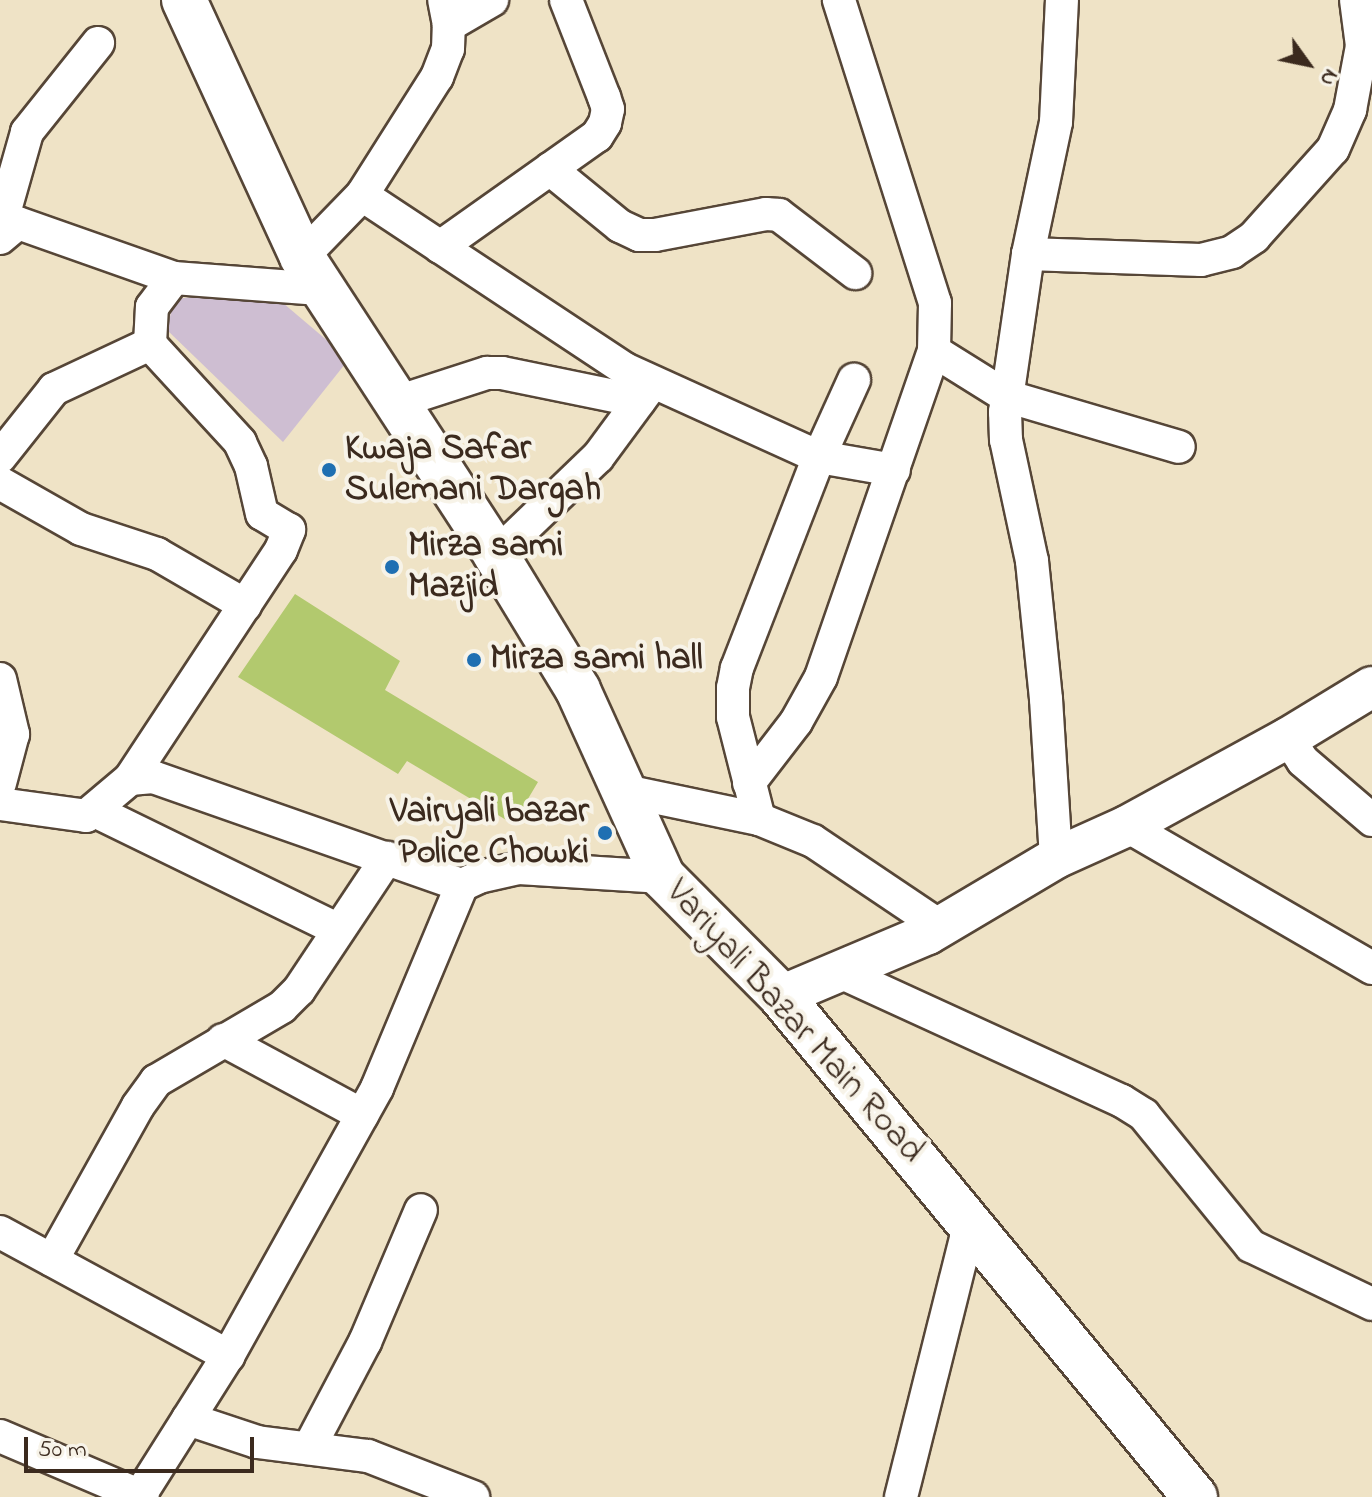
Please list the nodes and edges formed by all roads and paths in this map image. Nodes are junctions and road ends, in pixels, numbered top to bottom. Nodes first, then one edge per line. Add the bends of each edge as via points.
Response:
1 (184, 0) edge
2 (492, 0) edge
3 (566, 0) edge
4 (839, 0) edge
5 (1062, 0) edge
6 (1356, 0) edge
7 (447, 12) edge
8 (98, 43) dead end
9 (550, 169) junction
10 (362, 195) junction
11 (6, 219) edge
12 (440, 247) junction
13 (1028, 254) junction
14 (311, 273) junction
15 (855, 273) dead end
16 (174, 278) junction
17 (150, 344) junction
18 (934, 351) junction
19 (854, 380) dead end
20 (646, 392) junction
21 (1006, 396) junction
22 (397, 402) junction
23 (1179, 447) dead end
24 (0, 457) edge
25 (819, 457) junction
26 (894, 470) junction
27 (0, 483) edge
28 (496, 555) junction
29 (245, 605) junction
30 (0, 679) edge
31 (1372, 687) edge
32 (1288, 738) junction
33 (130, 779) junction
34 (0, 783) edge
35 (749, 783) junction
36 (625, 791) junction
37 (0, 804) edge
38 (95, 811) junction
39 (759, 819) junction
40 (1372, 820) edge
41 (1127, 826) junction
42 (387, 858) junction
43 (1056, 858) junction
44 (663, 877) junction
45 (462, 885) junction
46 (941, 927) junction
47 (339, 930) junction
48 (1372, 968) edge
49 (840, 972) junction
50 (781, 996) junction
51 (223, 1040) junction
52 (362, 1115) junction
53 (421, 1210) dead end
54 (970, 1222) junction
55 (0, 1232) edge
56 (52, 1260) junction
57 (1372, 1304) edge
58 (228, 1356) junction
59 (188, 1419) junction
60 (0, 1436) edge
61 (309, 1448) junction
62 (142, 1496) edge
63 (473, 1497) edge
64 (901, 1497) edge
65 (1195, 1497) edge

1 - 14 main road, Variyali Bazar Main Road
2 - 7 street
3 - 9 street via 608,109 597,136
4 - 18 street via 935,303
5 - 13 street via 1056,122
6 - 13 street via 1362,46 1350,110 1339,136 1254,237 1232,252 1201,260
7 - 10 street via 448,49 437,77
8 - 11 street via 27,132
9 - 12 street
9 - 15 street via 620,226 639,235 779,215
10 - 12 street
10 - 14 street
11 - 16 street
12 - 20 street via 601,354
13 - 21 street
14 - 16 street
14 - 22 main road, Variyali Bazar Main Road
16 - 17 street via 152,307
17 - 24 street via 54,389
17 - 29 street via 240,442 251,466 258,507 289,530
18 - 21 street
18 - 26 street
19 - 25 street
20 - 22 street via 487,373
20 - 25 street
20 - 28 street via 598,457
21 - 23 street
21 - 43 street via 1006,440 1032,561
22 - 28 main road, Variyali Bazar Main Road
25 - 26 street
25 - 35 street via 737,668 733,717
26 - 35 street via 821,677 796,722
27 - 29 street via 64,521 157,554
28 - 36 main road, Variyali Bazar Main Road via 578,690
29 - 33 street
30 - 34 street via 13,734
31 - 32 street
32 - 40 street via 1303,761
32 - 41 street
33 - 38 street
33 - 42 street via 153,777
35 - 39 street
36 - 39 street
36 - 44 main road, Variyali Bazar Main Road
37 - 38 street via 75,816
38 - 47 street
39 - 46 street via 833,851
41 - 43 street
41 - 48 street
42 - 45 street
42 - 47 street
43 - 46 street
44 - 45 street via 519,868
44 - 50 main road, Variyali Bazar Main Road
45 - 52 street
46 - 49 street
47 - 51 street via 282,1007
49 - 50 street
49 - 57 street via 1122,1101 1144,1115 1251,1246
50 - 54 main road, Variyali Bazar Main Road
51 - 52 street
51 - 56 street via 169,1071 147,1092
52 - 58 street
53 - 61 street via 350,1376
54 - 64 street
54 - 65 main road, Variyali Bazar Main Road
55 - 56 street
56 - 58 street
58 - 59 street
59 - 61 street via 257,1442
59 - 62 street
60 - 62 street
61 - 63 street via 368,1456

